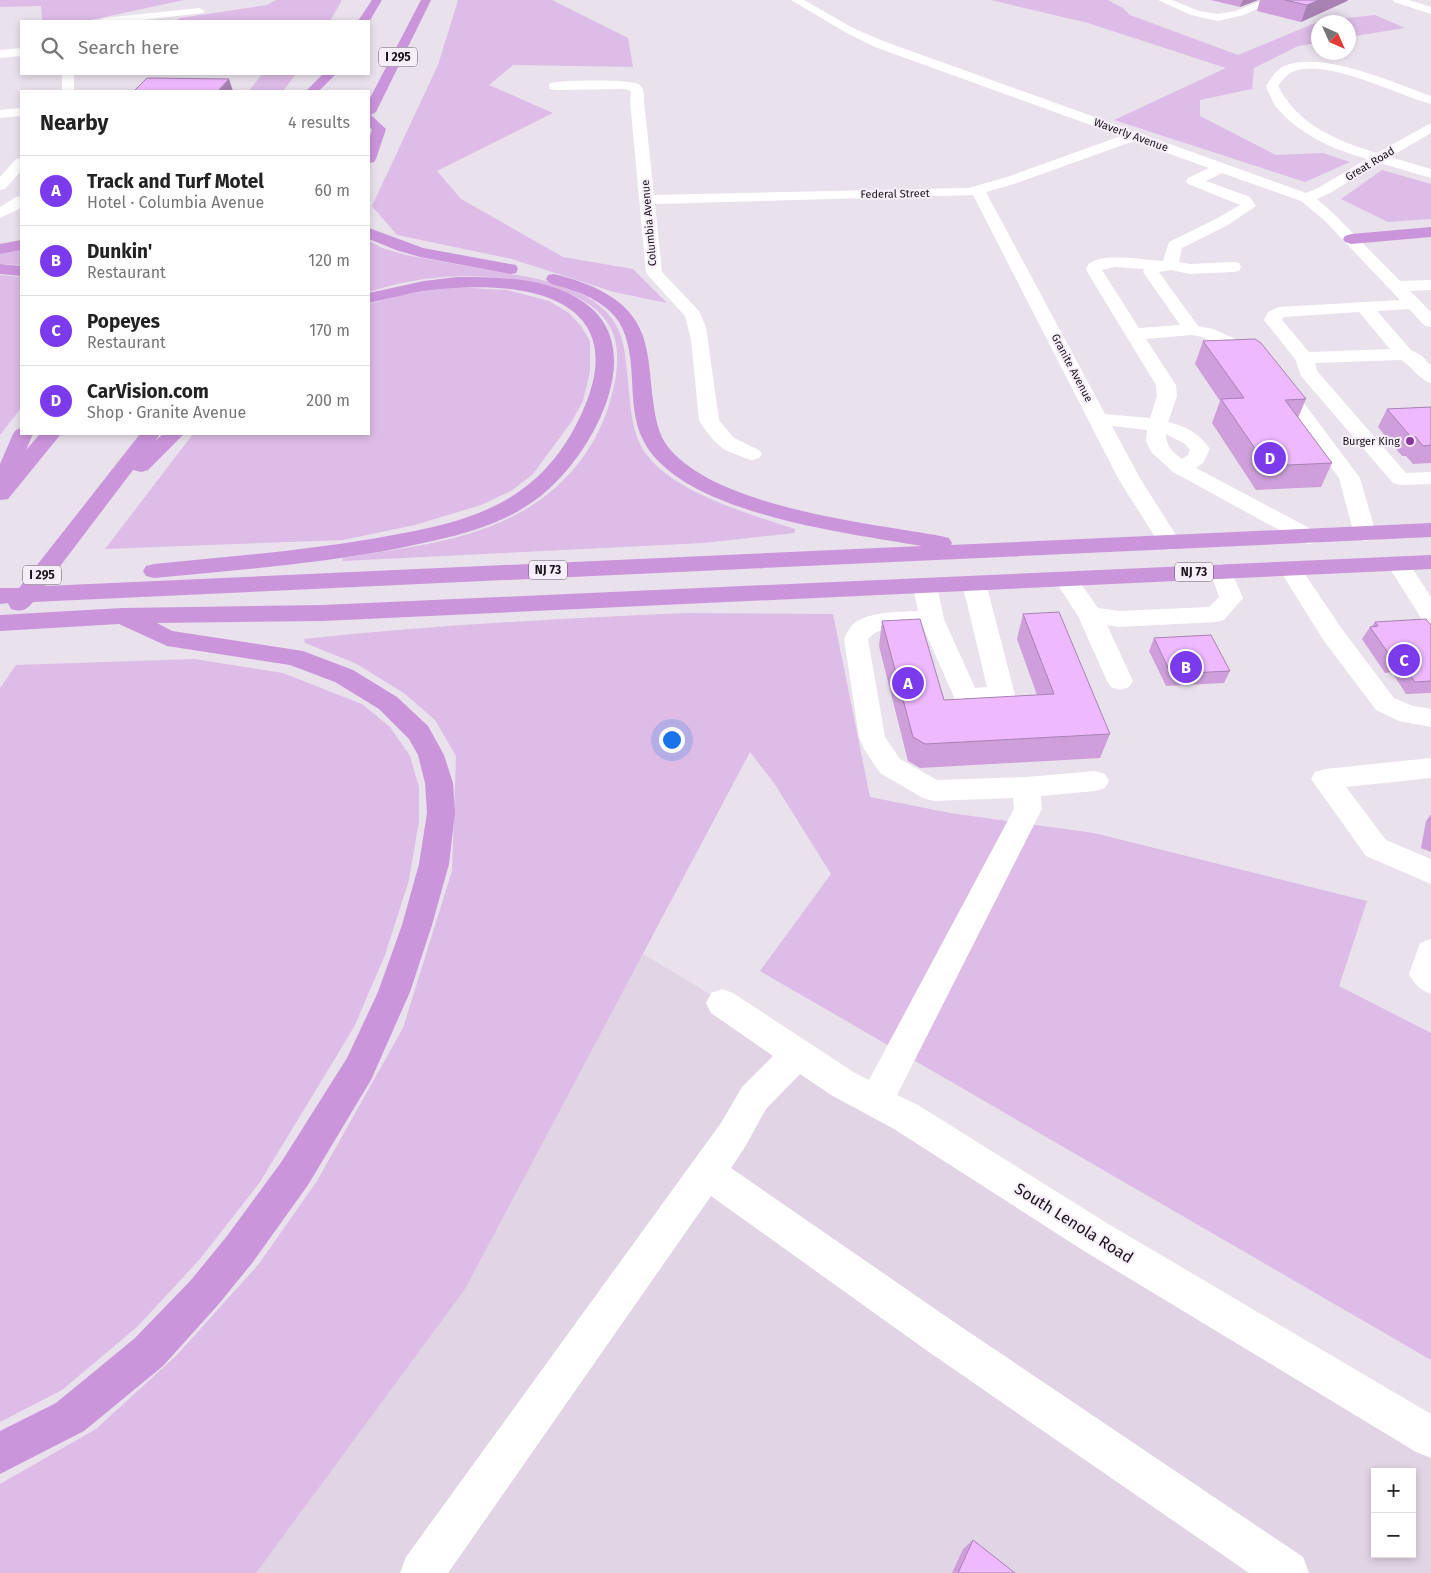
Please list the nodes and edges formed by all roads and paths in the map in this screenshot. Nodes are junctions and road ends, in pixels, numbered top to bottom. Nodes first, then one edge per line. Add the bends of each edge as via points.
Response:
1 (377, 0) edge
2 (426, 0) edge
3 (796, 0) edge
4 (1163, 0) edge
5 (1272, 0) edge
6 (1398, 0) edge
7 (1428, 9) edge
8 (199, 11) dead end
9 (114, 20) edge
10 (365, 20) edge
11 (20, 52) edge
12 (0, 54) edge
13 (68, 75) edge
14 (330, 75) edge
15 (330, 75) edge
16 (555, 86) dead end
17 (68, 90) edge
18 (313, 90) edge
19 (321, 90) edge
20 (1431, 100) edge
21 (370, 110) edge
22 (20, 112) edge
23 (0, 114) edge
24 (370, 120) edge
25 (1431, 127) edge
26 (1134, 136) junction
27 (370, 156) edge
28 (1380, 159) junction
29 (20, 163) edge
30 (1223, 167) junction
31 (1431, 174) edge
32 (0, 186) edge
33 (978, 190) junction
34 (1306, 198) junction
35 (648, 200) junction
36 (20, 201) edge
37 (0, 213) edge
38 (1431, 232) edge
39 (370, 233) edge
40 (1351, 239) junction
41 (20, 245) edge
42 (0, 249) edge
43 (1171, 265) junction
44 (1152, 266) junction
45 (1233, 267) dead end
46 (0, 269) edge
47 (20, 271) edge
48 (1431, 285) edge
49 (1397, 286) junction
50 (370, 298) edge
51 (1414, 304) junction
52 (1364, 307) junction
53 (1431, 322) edge
54 (1192, 330) junction
55 (1135, 334) junction
56 (1404, 354) junction
57 (1304, 358) junction
58 (1431, 377) edge
59 (1098, 418) junction
60 (1157, 426) junction
61 (23, 435) edge
62 (50, 435) edge
63 (149, 435) edge
64 (173, 435) edge
65 (752, 454) dead end
66 (1180, 468) junction
67 (1142, 473) junction
68 (1431, 478) edge
69 (0, 486) edge
70 (0, 494) edge
71 (85, 521) junction
72 (1431, 530) edge
73 (1366, 534) junction
74 (1309, 537) junction
75 (1170, 543) junction
76 (989, 552) junction
77 (1431, 562) edge
78 (1398, 564) junction
79 (1290, 569) junction
80 (1221, 571) junction
81 (1066, 579) junction
82 (974, 583) junction
83 (925, 586) junction
84 (0, 596) edge
85 (115, 604) junction
86 (1090, 614) junction
87 (1431, 616) edge
88 (932, 619) junction
89 (0, 623) edge
90 (0, 629) edge
91 (1120, 681) dead end
92 (1431, 718) edge
93 (1431, 768) edge
94 (1095, 781) dead end
95 (1026, 787) junction
96 (1431, 872) edge
97 (1431, 952) edge
98 (1431, 980) edge
99 (722, 1003) dead end
100 (798, 1053) junction
101 (876, 1101) junction
102 (707, 1172) junction
103 (1431, 1437) edge
104 (0, 1454) edge
105 (422, 1573) edge
106 (1287, 1573) edge

1 - 10 highway
2 - 21 highway, I 295
3 - 26 street, Waverly Avenue via 879,44
4 - 5 street via 1196,14 1219,18 1233,17
6 - 7 street
8 - 9 street
11 - 12 street
13 - 17 street
14 - 18 highway
15 - 19 highway
16 - 35 street, Columbia Avenue via 634,86 638,91
20 - 28 street via 1321,66 1300,66 1279,75 1272,86 1281,104 1305,126 1345,148
22 - 23 street
24 - 27 highway via 378,129
25 - 28 street, Great Road
26 - 30 street, Waverly Avenue
26 - 33 street, Federal Street
28 - 31 street
28 - 34 street, Great Road
29 - 32 street
30 - 34 street, Waverly Avenue
30 - 43 street via 1194,181 1240,198 1248,206 1175,245 1170,256
33 - 35 street, Federal Street
33 - 59 street, Granite Avenue
34 - 40 street, Waverly Avenue
35 - 65 street, Columbia Avenue via 654,273 683,303 697,327 708,420 720,438
36 - 37 street
38 - 40 highway
39 - 76 highway via 417,251 566,282 596,295 619,310 631,328 636,348 650,434 661,453 683,472 714,490 800,517
40 - 49 street, Waverly Avenue
41 - 42 highway
43 - 44 street
43 - 45 street via 1190,269
44 - 54 street via 1152,272
44 - 55 street via 1135,263 1094,267
46 - 47 highway
48 - 49 street
49 - 51 street, Waverly Avenue
50 - 85 highway via 418,285 478,281 534,288 583,311 598,327 606,358 595,405 568,458 545,483 513,504 476,521 433,534 333,553 152,572
51 - 52 street
51 - 53 street, Waverly Avenue
52 - 56 street
52 - 57 street via 1276,314 1274,320
54 - 55 street
54 - 73 street via 1243,349 1279,382 1349,478
55 - 60 street via 1166,385 1167,396
56 - 57 street
56 - 58 street via 1415,360
57 - 68 street via 1308,372 1400,479
59 - 60 street
59 - 67 street, Granite Avenue
60 - 66 street via 1157,446
60 - 66 street via 1189,436 1200,449 1199,456 1192,463
61 - 69 highway
62 - 70 highway
63 - 71 highway, I 295
64 - 71 highway
66 - 67 street
66 - 74 street
67 - 75 street, Granite Avenue
71 - 90 highway, I 295
72 - 73 highway, NJ 73
73 - 74 highway, NJ 73
74 - 75 highway, NJ 73
75 - 76 highway, NJ 73
76 - 85 highway, NJ 73
77 - 78 highway, NJ 73
78 - 79 highway, NJ 73
78 - 87 street
79 - 80 highway, NJ 73
79 - 92 street via 1333,635 1385,704 1408,714
80 - 81 highway, NJ 73
80 - 86 street via 1231,598 1216,614 1119,619
81 - 82 highway, NJ 73
81 - 86 street
82 - 83 highway, NJ 73
82 - 88 street via 1002,695 966,698
83 - 85 highway, NJ 73 via 322,613
83 - 88 street
84 - 85 highway, NJ 73 via 50,594
85 - 89 highway, NJ 73 via 55,620
85 - 104 highway via 167,638 294,657 344,676 388,703 419,733 431,755 439,783 441,813 434,864 394,992 359,1069 295,1172 204,1293 149,1352 70,1417
86 - 91 street
88 - 95 street via 877,622 863,627 858,633 856,639 872,737 877,749 890,766 932,792
93 - 96 street via 1325,779 1376,848
94 - 95 street
95 - 101 street via 1028,809
97 - 98 street via 1425,974
99 - 100 street, South Lenola Road
100 - 101 street, South Lenola Road via 843,1084
100 - 102 street via 754,1098 734,1135
101 - 103 street, South Lenola Road via 1097,1238
102 - 105 street
102 - 106 street

